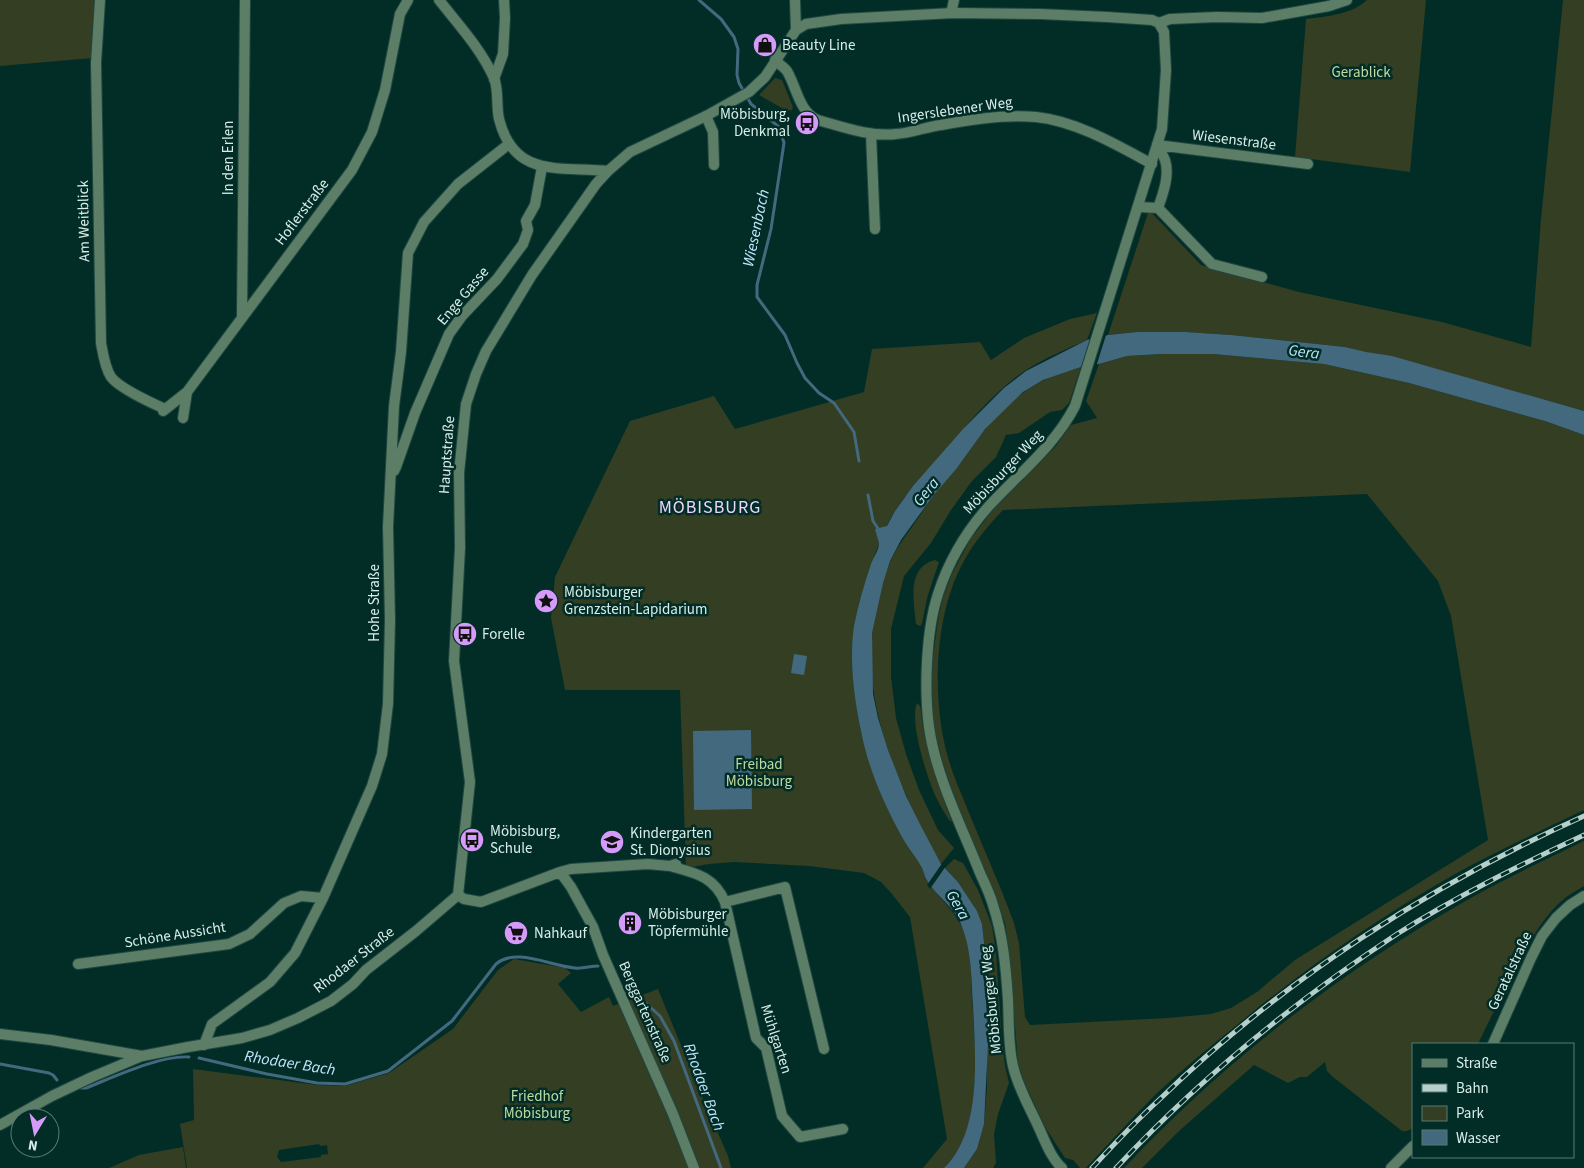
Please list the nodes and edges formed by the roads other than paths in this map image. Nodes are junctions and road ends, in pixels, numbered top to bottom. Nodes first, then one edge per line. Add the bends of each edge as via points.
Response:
1 (100, 0) edge
2 (245, 0) edge
3 (408, 0) edge
4 (439, 0) edge
5 (504, 0) edge
6 (795, 0) edge
7 (954, 0) edge
8 (1347, 0) edge
9 (953, 14) junction
10 (1159, 23) junction
11 (796, 30) junction
12 (775, 60) junction
13 (494, 79) junction
14 (706, 116) junction
15 (872, 134) junction
16 (509, 144) junction
17 (1157, 145) junction
18 (1152, 164) junction
19 (1308, 164) dead end
20 (714, 165) dead end
21 (542, 167) junction
22 (608, 171) junction
23 (1138, 207) junction
24 (1158, 208) junction
25 (875, 229) dead end
26 (1262, 277) dead end
27 (242, 316) junction
28 (187, 392) junction
29 (164, 410) joint
30 (183, 418) dead end
31 (391, 475) junction
32 (560, 872) junction
33 (458, 895) junction
34 (1584, 896) edge
35 (323, 898) junction
36 (725, 902) junction
37 (78, 964) dead end
38 (0, 1034) edge
39 (1493, 1043) edge
40 (204, 1045) junction
41 (824, 1049) dead end
42 (142, 1056) junction
43 (0, 1125) edge
44 (843, 1129) dead end
45 (1412, 1147) edge
46 (1058, 1167) edge
47 (694, 1168) edge
48 (1391, 1168) edge

1 - 29 street, Am Weitblick via 96,63 101,343 107,368 117,383
2 - 27 street, In den Erlen
3 - 27 street, Hoflerstraße via 400,14 385,90 372,132 352,170
4 - 13 street via 473,44
5 - 13 street via 503,54
6 - 11 street
7 - 9 street
8 - 10 street via 1262,18 1170,19
9 - 10 street via 1107,17
9 - 11 street via 833,20 806,24
10 - 17 street, Möbisburger Weg via 1164,32 1166,70 1164,115
11 - 12 street, Hauptstraße
12 - 14 street, Hauptstraße via 765,77 750,92
12 - 15 street, Ingerslebener Weg via 786,70 811,117
13 - 16 street via 499,119
14 - 20 street via 713,132
14 - 22 street, Hauptstraße via 630,152
15 - 18 street, Ingerslebener Weg via 897,134 989,118 1035,117 1073,125
15 - 25 street
16 - 21 street via 522,158
16 - 31 street, Hohe Straße via 458,184 424,222 408,253
17 - 18 street, Möbisburger Weg
17 - 19 street, Wiesenstraße
17 - 24 street via 1166,161 1166,182
18 - 23 street, Möbisburger Weg
21 - 22 street
21 - 31 street, Enge Gasse via 523,244 497,280 449,334
22 - 33 street, Hauptstraße via 532,275 496,334 476,374 466,404 459,473 460,548 454,661 470,782
23 - 24 street
23 - 46 street, Möbisburger Weg via 1082,385 1067,422 988,508 966,537 938,595 926,693 929,729 937,762 993,904 1005,959 1010,1040 1018,1083
24 - 26 street via 1212,264
27 - 28 street, Hoflerstraße
28 - 29 street, Hoflerstraße
28 - 30 street
31 - 35 street, Hohe Straße via 388,694 382,754 372,786
32 - 33 street, Mühlgarten via 481,902
32 - 36 street, Mühlgarten via 580,868 675,865 711,881
32 - 47 street, Berggartenstraße via 593,927
33 - 40 street, Rhodaer Straße via 331,1001 270,1030
34 - 39 street, Geratalstraße via 1556,918 1542,936
35 - 37 street, Schöne Aussicht via 301,896 284,903 250,934 229,944
35 - 40 street, Hohe Straße via 295,953 270,982 212,1024
36 - 41 street via 785,887
36 - 44 street, Mühlgarten via 756,1038 766,1048 782,1116 800,1137
38 - 42 street, Rhodaer Straße
40 - 42 street, Rhodaer Straße
42 - 43 street, Rhodaer Straße via 52,1096
45 - 48 street

